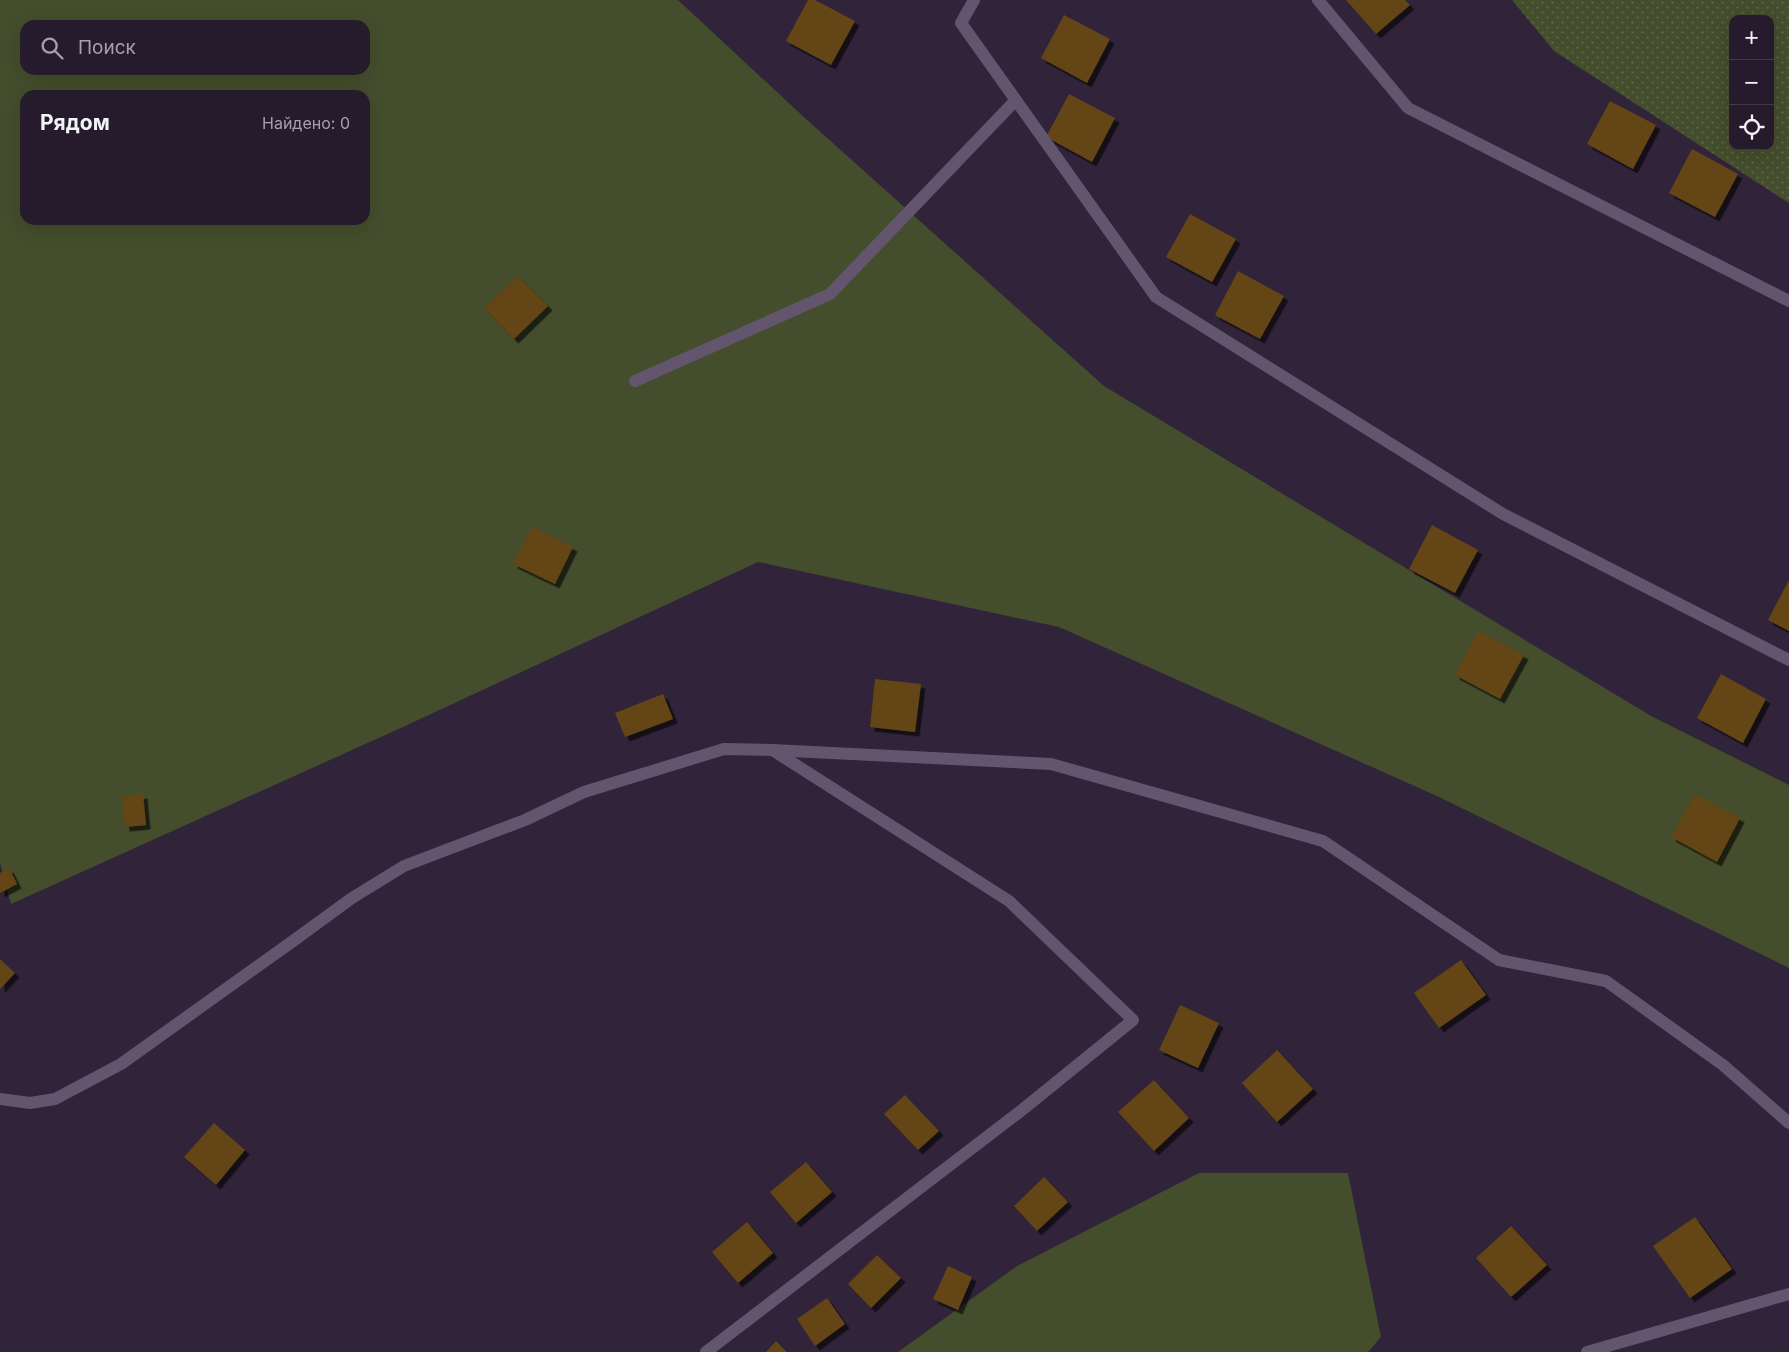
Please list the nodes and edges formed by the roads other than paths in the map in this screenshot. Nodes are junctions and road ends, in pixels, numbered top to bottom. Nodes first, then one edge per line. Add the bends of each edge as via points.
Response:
1 (974, 0) edge
2 (1318, 0) edge
3 (1016, 100) junction
4 (1789, 300) edge
5 (635, 381) dead end
6 (1789, 660) edge
7 (772, 750) junction
8 (0, 1098) edge
9 (1789, 1123) edge
10 (1789, 1294) edge
11 (706, 1352) edge
12 (1587, 1352) edge

1 - 3 lane via 961,23
2 - 4 lane via 1408,108
3 - 5 lane via 830,294
3 - 6 lane via 1156,298 1503,514
7 - 8 lane via 724,749 584,792 525,820 404,866 352,898 120,1064 54,1099 30,1103
7 - 9 lane via 1051,764 1323,841 1499,960 1606,981 1723,1064
7 - 11 lane via 1009,901 1133,1020 1022,1110
10 - 12 lane

